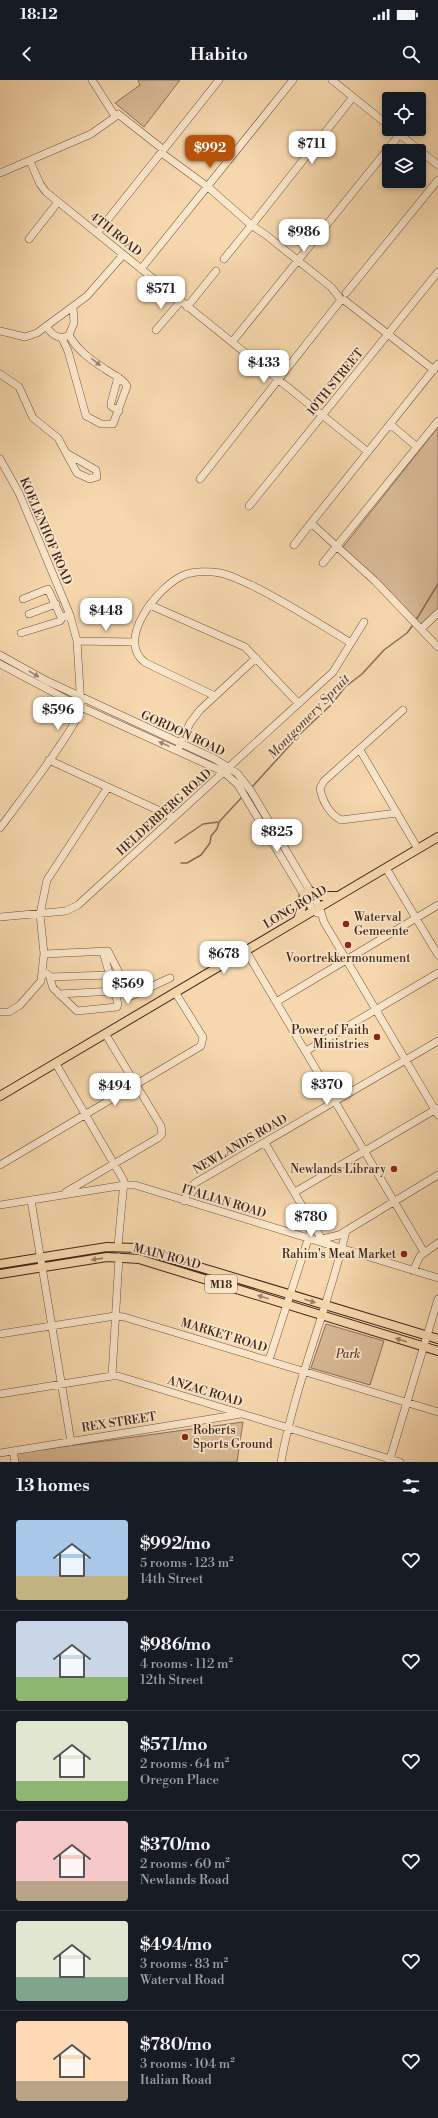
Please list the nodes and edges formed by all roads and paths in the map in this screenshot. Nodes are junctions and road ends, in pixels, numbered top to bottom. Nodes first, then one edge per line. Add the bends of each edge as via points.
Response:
1 (92, 80) edge
2 (219, 80) edge
3 (293, 80) edge
4 (332, 80) edge
5 (353, 97) junction
6 (115, 114) junction
7 (382, 120) edge
8 (398, 136) edge
9 (402, 136) edge
10 (162, 151) junction
11 (30, 161) junction
12 (438, 165) edge
13 (0, 173) edge
14 (438, 180) edge
15 (208, 187) junction
16 (58, 202) junction
17 (253, 223) junction
18 (96, 233) junction
19 (28, 239) dead end
20 (122, 254) junction
21 (224, 259) dead end
22 (298, 260) junction
23 (141, 269) junction
24 (216, 271) dead end
25 (438, 272) edge
26 (343, 296) junction
27 (180, 302) junction
28 (74, 307) junction
29 (187, 307) junction
30 (46, 326) junction
31 (156, 330) dead end
32 (0, 331) edge
33 (389, 333) junction
34 (66, 336) junction
35 (232, 342) junction
36 (436, 367) edge
37 (0, 374) edge
38 (118, 377) junction
39 (278, 380) junction
40 (119, 411) junction
41 (322, 415) junction
42 (438, 421) edge
43 (390, 424) junction
44 (417, 447) junction
45 (368, 452) junction
46 (68, 454) dead end
47 (0, 459) edge
48 (200, 480) dead end
49 (249, 506) dead end
50 (314, 526) junction
51 (294, 545) dead end
52 (338, 546) junction
53 (323, 563) dead end
54 (24, 599) dead end
55 (56, 604) junction
56 (150, 605) junction
57 (438, 613) edge
58 (29, 614) dead end
59 (70, 615) junction
60 (62, 617) junction
61 (364, 622) dead end
62 (417, 625) junction
63 (21, 633) dead end
64 (77, 641) junction
65 (134, 642) junction
66 (351, 644) junction
67 (438, 646) edge
68 (3, 656) edge
69 (256, 658) junction
70 (1, 666) edge
71 (215, 696) junction
72 (80, 697) junction
73 (298, 704) junction
74 (81, 706) junction
75 (403, 710) dead end
76 (179, 746) junction
77 (360, 750) junction
78 (49, 760) junction
79 (226, 769) junction
80 (108, 787) junction
81 (397, 813) junction
82 (173, 817) junction
83 (0, 828) edge
84 (438, 837) edge
85 (418, 849) junction
86 (386, 868) junction
87 (306, 891) junction
88 (339, 896) junction
89 (438, 905) edge
90 (316, 908) junction
91 (40, 914) junction
92 (0, 917) edge
93 (416, 917) junction
94 (298, 919) junction
95 (246, 951) junction
96 (103, 952) junction
97 (44, 954) junction
98 (438, 955) edge
99 (346, 959) junction
100 (43, 972) junction
101 (438, 973) edge
102 (110, 975) junction
103 (50, 977) junction
104 (170, 978) dead end
105 (115, 991) junction
106 (175, 992) junction
107 (59, 994) junction
108 (276, 1002) junction
109 (376, 1010) junction
110 (0, 1012) edge
111 (106, 1035) junction
112 (438, 1040) edge
113 (306, 1051) junction
114 (406, 1060) junction
115 (56, 1064) junction
116 (135, 1083) junction
117 (0, 1096) edge
118 (335, 1101) junction
119 (437, 1111) edge
120 (85, 1113) junction
121 (265, 1143) junction
122 (365, 1152) junction
123 (115, 1164) junction
124 (0, 1165) edge
125 (438, 1175) edge
126 (125, 1185) junction
127 (295, 1192) junction
128 (60, 1195) junction
129 (31, 1200) junction
130 (184, 1201) junction
131 (394, 1201) junction
132 (0, 1206) edge
133 (313, 1224) junction
134 (346, 1231) junction
135 (307, 1238) junction
136 (323, 1241) junction
137 (438, 1243) edge
138 (118, 1246) junction
139 (342, 1248) junction
140 (424, 1252) junction
141 (119, 1256) junction
142 (41, 1257) junction
143 (0, 1264) edge
144 (42, 1267) junction
145 (413, 1271) junction
146 (0, 1274) edge
147 (438, 1278) edge
148 (289, 1295) junction
149 (438, 1299) edge
150 (287, 1304) junction
151 (325, 1306) junction
152 (322, 1315) junction
153 (115, 1316) junction
154 (52, 1325) junction
155 (0, 1334) edge
156 (427, 1336) junction
157 (438, 1339) edge
158 (424, 1347) junction
159 (438, 1351) edge
160 (269, 1360) junction
161 (304, 1371) junction
162 (112, 1376) junction
163 (60, 1384) junction
164 (0, 1394) edge
165 (406, 1403) junction
166 (438, 1412) edge
167 (242, 1413) junction
168 (287, 1427) junction
169 (71, 1442) junction
170 (13, 1451) junction
171 (0, 1454) edge
172 (389, 1460) edge
173 (15, 1462) edge
174 (281, 1462) edge
175 (400, 1462) edge

1 - 6 street
2 - 10 street
3 - 15 street
4 - 5 street
5 - 7 street
5 - 17 street
6 - 10 street
6 - 11 street via 106,124 84,137
8 - 22 street
9 - 12 street
10 - 15 street
10 - 18 street
11 - 13 street
11 - 16 street, 4TH ROAD via 43,188
14 - 26 street
15 - 17 street
15 - 23 street
16 - 18 street, 4TH ROAD
16 - 19 street
17 - 21 street
17 - 22 street
18 - 20 street, 4TH ROAD
20 - 23 street, 4TH ROAD
20 - 28 street via 99,284
22 - 26 street
22 - 35 street
23 - 27 street, 4TH ROAD
24 - 29 street
25 - 33 street, 10TH STREET
26 - 33 street
26 - 39 street
27 - 29 street, 4TH ROAD
27 - 31 street
28 - 30 street
28 - 34 street via 74,323
29 - 35 street, 4TH ROAD
30 - 32 street via 30,337
30 - 34 street via 52,333
33 - 36 street
33 - 41 street, 10TH STREET
34 -> 38 street via 75,346
34 - 40 street via 86,416 109,426 113,424
35 - 39 street, 4TH ROAD
36 - 43 street
37 - 46 street via 20,387 33,418 54,434
38 - 40 street via 111,406
38 - 40 street via 125,381 128,388
39 - 41 street, 4TH ROAD
39 - 48 street
41 - 45 street, 4TH ROAD
41 - 49 street, 10TH STREET
42 - 44 street
43 - 44 street
43 - 45 street
44 - 52 street
45 - 50 street
47 - 59 street, KOELENHOF ROAD via 19,493
50 - 51 street
50 - 52 street
52 - 53 street
52 - 62 street
54 - 55 street via 48,589
55 - 58 street
55 - 60 street
56 - 65 street
56 - 66 street via 158,593 184,575 220,573 284,601
56 - 69 street via 245,647
57 - 62 street
59 - 60 street
59 - 64 street, KOELENHOF ROAD
60 - 63 street via 60,621
61 - 66 street, HELDERBERG ROAD
62 - 67 street
64 - 65 street
64 - 72 street, KOELENHOF ROAD
65 - 71 street via 138,657 146,663
66 - 73 street, HELDERBERG ROAD via 333,672
68 - 70 street
68 -> 72 street, GORDON ROAD
69 - 71 street
69 - 73 street
70 - 74 street, GORDON ROAD
71 - 76 street via 194,717
72 - 74 street, KOELENHOF ROAD
72 - 76 street, GORDON ROAD
73 - 79 street, HELDERBERG ROAD
76 -> 74 street, GORDON ROAD
74 - 78 street via 79,716
75 - 77 street
76 - 79 street, GORDON ROAD
77 - 81 street
77 - 81 street via 321,784 323,800 332,814 341,820
78 - 80 street
78 - 83 street
79 - 82 street, HELDERBERG ROAD
79 - 87 street, GORDON ROAD
79 - 87 street, GORDON ROAD via 249,789
80 - 82 street
80 - 91 street via 52,869 44,889
81 - 85 street
82 - 91 street, HELDERBERG ROAD via 78,905 66,911
84 - 85 main road, LONG ROAD
85 - 86 main road, LONG ROAD
86 - 88 main road, LONG ROAD
86 - 93 street
87 - 88 main road via 320,896
87 - 90 street, GORDON ROAD
87 - 94 main road
88 - 90 main road, LONG ROAD
89 - 93 street
90 - 94 main road, LONG ROAD
90 - 99 street
91 - 92 street, HELDERBERG ROAD
91 - 97 street
93 - 98 street
93 - 99 street
94 - 95 main road, LONG ROAD
95 - 106 main road, LONG ROAD
95 - 108 street
96 - 97 street
96 - 102 street
96 - 104 street via 110,953 131,996
97 - 100 street
99 - 108 street
99 - 109 street
100 - 103 street
100 - 110 street via 41,981 20,1005 9,1012
101 - 109 street
102 - 103 street
102 - 105 street
103 - 107 street via 53,988
105 - 107 street
105 - 107 street via 117,1008 78,1012
106 - 111 main road, LONG ROAD
106 - 116 street via 203,1037 203,1044
108 - 113 street
109 - 113 street
109 - 114 street
111 - 115 main road, LONG ROAD
111 - 116 street
112 - 114 street, NEWLANDS ROAD
113 - 118 street
114 - 118 street, NEWLANDS ROAD
114 - 119 street
115 - 117 main road, LONG ROAD
115 - 120 street
116 - 120 street
116 - 123 street via 162,1129 162,1134
118 - 121 street, NEWLANDS ROAD
118 - 122 street
119 - 122 street
120 - 123 street
120 - 124 street
121 - 127 street
121 - 130 street, NEWLANDS ROAD via 195,1183
122 - 127 street
122 - 131 street
123 - 126 street
123 - 128 street
125 - 131 street
126 - 128 street, ITALIAN ROAD
126 - 130 street, ITALIAN ROAD
126 - 138 street
127 - 133 street
128 - 129 street, ITALIAN ROAD
129 - 132 street, ITALIAN ROAD
129 - 142 street
130 - 135 street, ITALIAN ROAD
131 - 134 street
131 - 140 street
133 - 135 street
133 - 136 street
134 - 136 street
134 - 139 street
135 - 136 street, ITALIAN ROAD
135 - 148 street
136 - 139 street, ITALIAN ROAD
137 - 140 street
138 - 142 main road, MAIN ROAD / M18
138 - 148 main road, MAIN ROAD / M18 via 144,1250
139 - 145 street, ITALIAN ROAD
139 - 151 street
140 - 145 street via 417,1260
141 -> 144 main road, MAIN ROAD / M18
150 -> 141 main road, MAIN ROAD / M18 via 146,1261
141 - 153 street
142 - 143 main road, MAIN ROAD / M18
142 - 144 street
144 - 146 main road, MAIN ROAD / M18
144 - 154 street
145 - 147 street, ITALIAN ROAD
148 - 150 street
148 -> 151 main road, MAIN ROAD / M18
149 - 156 street
150 - 152 main road, MAIN ROAD / M18
150 - 160 street
151 - 152 street
151 - 156 main road, MAIN ROAD / M18
158 -> 152 main road, MAIN ROAD / M18
152 - 161 street
153 - 154 street, MARKET ROAD
153 - 160 street, MARKET ROAD
153 - 162 street
154 - 155 street, MARKET ROAD
154 - 163 street
156 - 157 main road, MAIN ROAD / M18
156 - 158 street
158 - 159 main road, MAIN ROAD / M18
158 - 165 street
160 - 161 street, MARKET ROAD
161 - 165 street, MARKET ROAD
161 - 168 street
162 - 163 street, ANZAC ROAD
162 - 167 street, ANZAC ROAD
163 - 164 street, ANZAC ROAD
163 - 169 street
165 - 166 street, MARKET ROAD
165 - 172 street
167 - 168 street, ANZAC ROAD
167 - 169 street, REX STREET
168 - 172 street, ANZAC ROAD
168 - 174 street
169 - 170 street, REX STREET
170 - 171 street, REX STREET
170 - 173 street
172 - 175 street, ANZAC ROAD

